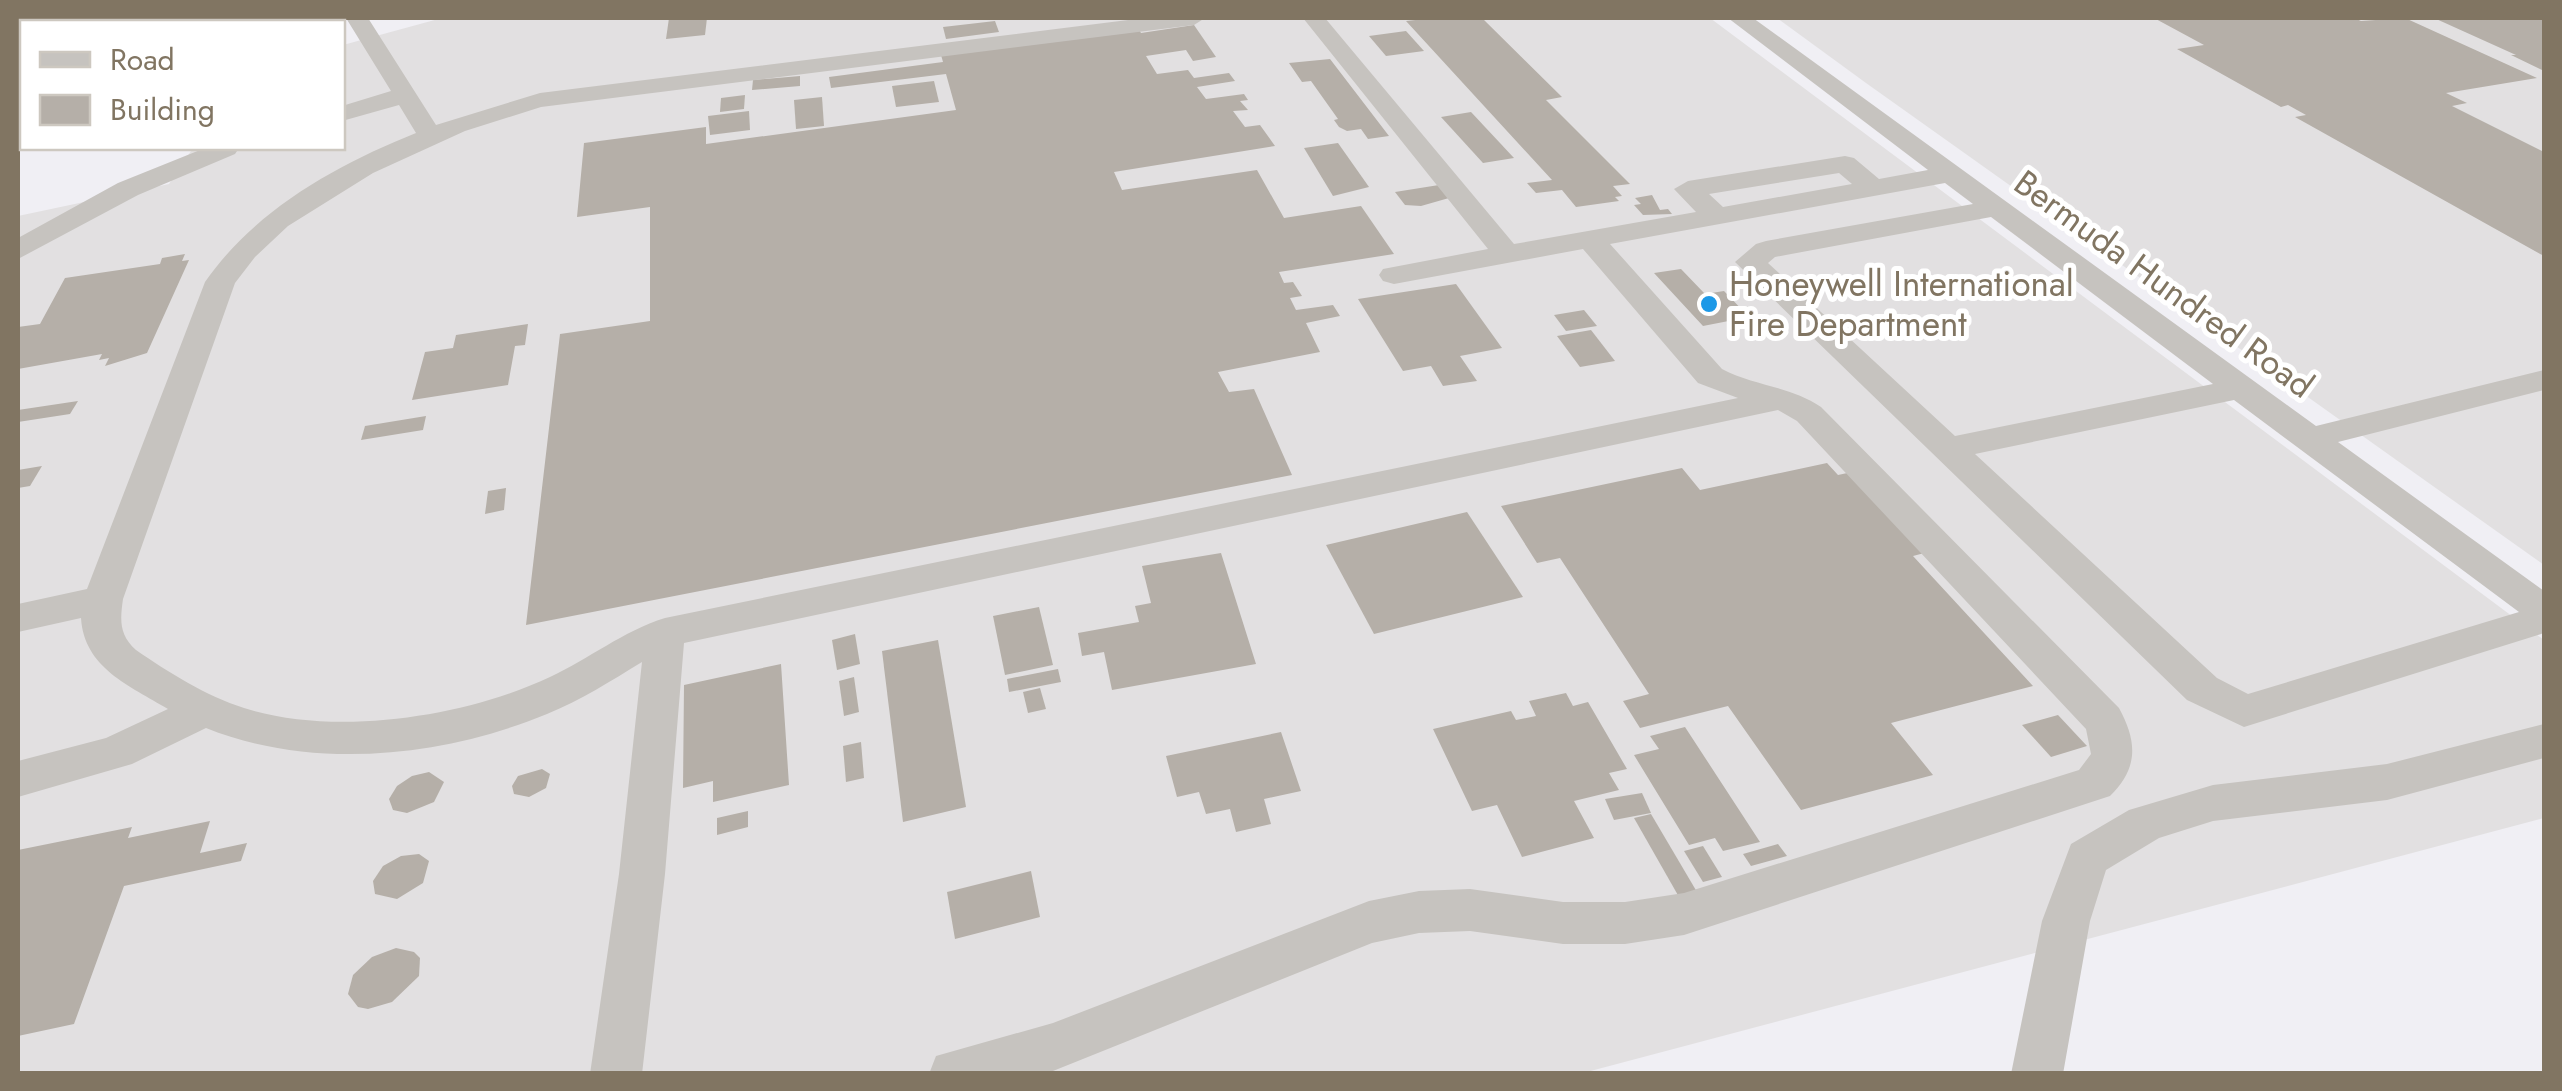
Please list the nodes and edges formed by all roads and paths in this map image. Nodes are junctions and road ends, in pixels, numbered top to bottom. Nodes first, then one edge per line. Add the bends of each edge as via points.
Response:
1 (357, 18) edge
2 (1194, 18) edge
3 (1314, 18) edge
4 (1739, 18) edge
5 (405, 96) junction
6 (345, 113) edge
7 (430, 135) junction
8 (221, 150) edge
9 (1951, 174) junction
10 (1874, 188) junction
11 (1997, 208) junction
12 (1718, 217) junction
13 (1590, 239) junction
14 (18, 250) edge
15 (1507, 254) junction
16 (1394, 275) dead end
17 (2544, 380) edge
18 (2242, 388) junction
19 (1782, 399) junction
20 (2309, 438) junction
21 (1946, 450) junction
22 (103, 599) junction
23 (2544, 611) edge
24 (18, 618) edge
25 (2544, 619) edge
26 (665, 633) junction
27 (205, 710) junction
28 (2544, 741) edge
29 (18, 779) edge
30 (616, 1074) edge
31 (955, 1074) edge
32 (2037, 1074) edge

1 - 5 street
2 - 7 street via 559,97
3 - 15 street
4 - 9 street, Bermuda Hundred Road
5 - 6 street
5 - 7 street
7 - 22 street via 303,201 232,260
8 - 14 street via 128,188
9 - 10 street
9 - 11 street, Bermuda Hundred Road
10 - 12 street
10 - 12 street via 1844,164 1688,189
11 - 18 street, Bermuda Hundred Road
11 - 21 street via 1766,250 1750,262
12 - 13 street
13 - 15 street
13 - 19 street via 1710,376
15 - 16 street
17 - 20 street
18 - 20 street, Bermuda Hundred Road
18 - 21 street
19 - 26 street
19 - 31 street via 1810,414 2104,720 2114,756 2107,773 2094,783 1684,914 1563,923 1470,910 1369,922 1053,1047
20 - 23 street, Bermuda Hundred Road
21 - 25 street via 2202,689 2244,712
22 - 24 street
22 - 27 street via 104,642 119,661
26 - 27 street via 525,705 415,730 298,734
26 - 30 street
27 - 29 street via 117,752
28 - 32 street via 2387,782 2213,803 2145,823 2087,858 2066,921

